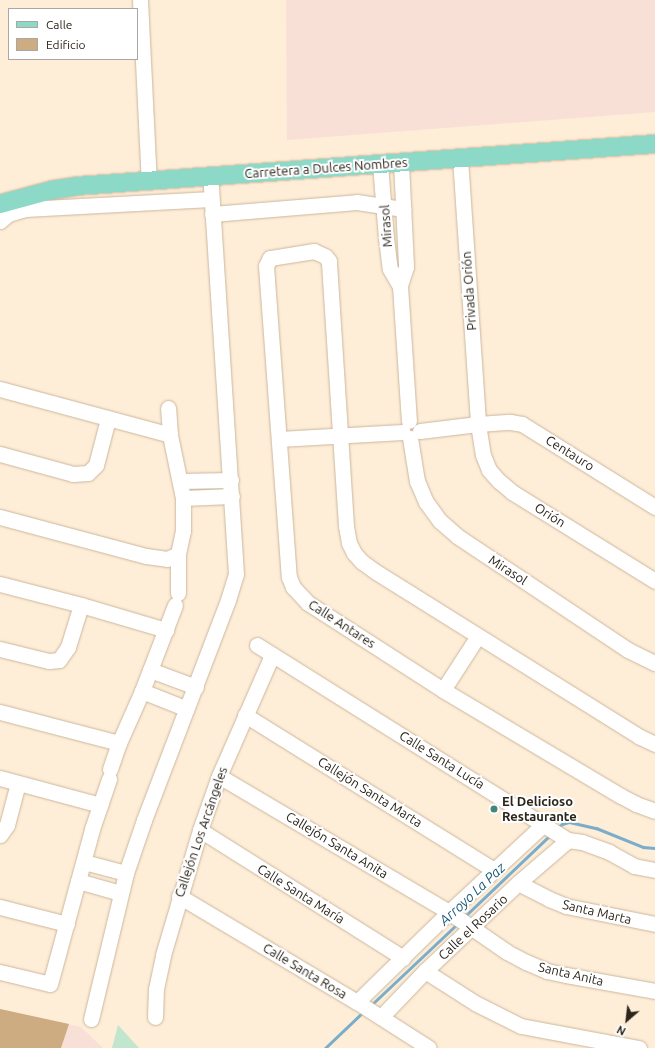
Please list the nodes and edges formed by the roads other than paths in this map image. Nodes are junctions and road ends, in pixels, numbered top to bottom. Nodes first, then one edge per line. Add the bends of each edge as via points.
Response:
1 (140, 0) edge
2 (655, 144) edge
3 (460, 158) junction
4 (401, 163) junction
5 (380, 164) junction
6 (210, 177) junction
7 (150, 181) junction
8 (211, 199) junction
9 (0, 204) edge
10 (385, 207) junction
11 (403, 209) junction
12 (212, 214) junction
13 (0, 221) edge
14 (400, 286) junction
15 (0, 389) edge
16 (168, 408) dead end
17 (108, 419) junction
18 (478, 424) junction
19 (410, 430) junction
20 (170, 435) junction
21 (340, 435) junction
22 (279, 440) junction
23 (0, 454) edge
24 (231, 480) junction
25 (181, 481) junction
26 (232, 496) junction
27 (183, 498) junction
28 (655, 507) edge
29 (0, 517) edge
30 (178, 554) junction
31 (655, 581) edge
32 (0, 584) edge
33 (81, 605) junction
34 (166, 630) junction
35 (478, 636) junction
36 (257, 645) dead end
37 (0, 648) edge
38 (272, 655) junction
39 (655, 663) edge
40 (150, 670) junction
41 (196, 687) junction
42 (444, 690) junction
43 (142, 691) junction
44 (187, 709) junction
45 (0, 712) edge
46 (245, 714) junction
47 (119, 743) junction
48 (655, 744) edge
49 (219, 776) junction
50 (0, 778) edge
51 (18, 783) junction
52 (100, 805) junction
53 (655, 811) edge
54 (545, 825) junction
55 (200, 830) junction
56 (0, 835) edge
57 (567, 839) junction
58 (84, 862) junction
59 (494, 870) junction
60 (655, 870) edge
61 (126, 873) junction
62 (78, 882) junction
63 (518, 883) junction
64 (120, 893) junction
65 (179, 896) junction
66 (0, 907) edge
67 (451, 914) junction
68 (67, 924) junction
69 (655, 924) edge
70 (471, 926) junction
71 (402, 958) junction
72 (0, 972) edge
73 (425, 972) junction
74 (655, 990) edge
75 (360, 1004) junction
76 (379, 1015) junction
77 (155, 1017) dead end
78 (91, 1019) dead end
79 (429, 1048) edge
80 (639, 1048) edge

1 - 7 street
2 - 3 main road, Carretera a Dulces Nombres
3 - 4 main road, Carretera a Dulces Nombres
3 - 18 street, Privada Orión
4 - 5 main road, Carretera a Dulces Nombres
4 - 11 street, Mirasol
5 - 6 main road, Carretera a Dulces Nombres
5 - 10 street, Mirasol
6 - 7 main road, Carretera a Dulces Nombres
6 - 8 street
7 - 9 main road, Carretera a Dulces Nombres via 52,190
8 - 12 street
8 - 13 street via 24,209 8,214
10 - 11 street
10 - 12 street via 357,202
10 - 14 street, Mirasol via 390,269
11 - 14 street, Mirasol via 406,267
12 - 24 street
14 - 19 street, Mirasol
15 - 17 street
16 - 20 street
17 - 20 street
17 - 23 street via 96,465 88,473 73,474
18 - 19 street, Centauro
18 - 28 street, Centauro via 517,422 528,427
18 - 31 street, Orión via 483,455 499,481 512,492
19 - 21 street
19 - 39 street, Mirasol via 417,481 426,502 440,521 457,536 622,645
20 - 25 street
21 - 22 street
21 - 22 street, Calle Antares via 329,261 326,256 314,251 274,256 267,262
21 - 35 street via 346,526 354,553 376,572
22 - 42 street, Calle Antares via 289,577 293,587 308,603
24 - 25 street
24 - 26 street
25 - 27 street
26 - 27 street
26 - 41 street via 236,574
27 - 30 street via 183,531
29 - 30 street via 156,558 172,558
30 - 34 street via 176,599
32 - 33 street
33 - 34 street
33 - 37 street via 65,652 55,662
34 - 40 street
35 - 42 street
35 - 48 street
36 - 38 street, Calle Santa Lucía
38 - 46 street, Callejón Los Arcángeles
38 - 54 street, Calle Santa Lucía
40 - 41 street
40 - 43 street
41 - 44 street
42 - 53 street, Calle Antares via 621,796
43 - 44 street
43 - 47 street
44 - 61 street
45 - 47 street
46 - 49 street, Callejón Los Arcángeles
46 - 59 street, Callejón Santa Marta
47 - 52 street
49 - 55 street, Callejón Los Arcángeles
49 - 67 street, Callejón Santa Anita
50 - 51 street
51 - 52 street
51 - 56 street via 7,825
52 - 58 street
54 - 57 street, Calle Santa Lucía
54 - 59 street
55 - 65 street, Callejón Los Arcángeles
55 - 71 street, Calle Santa María
57 - 60 street, Calle Santa Lucía via 609,852 634,866
57 - 63 street, Calle el Rosario
58 - 61 street
58 - 62 street
59 - 67 street
61 - 64 street
62 - 64 street
62 - 68 street
63 - 69 street, Santa Marta via 548,900 566,906
63 - 70 street, Calle el Rosario
64 - 78 street
65 - 75 street, Calle Santa Rosa
65 - 77 street, Callejón Los Arcángeles via 158,982
66 - 68 street
67 - 70 street, Santa Anita
67 - 71 street
68 - 72 street via 50,984
70 - 73 street, Calle el Rosario
70 - 74 street, Santa Anita via 507,952 542,969
71 - 75 street
73 - 76 street, Calle el Rosario
73 - 80 street via 475,1003 521,1026
75 - 76 street, Calle Santa Rosa
76 - 79 street, Calle Santa Rosa

